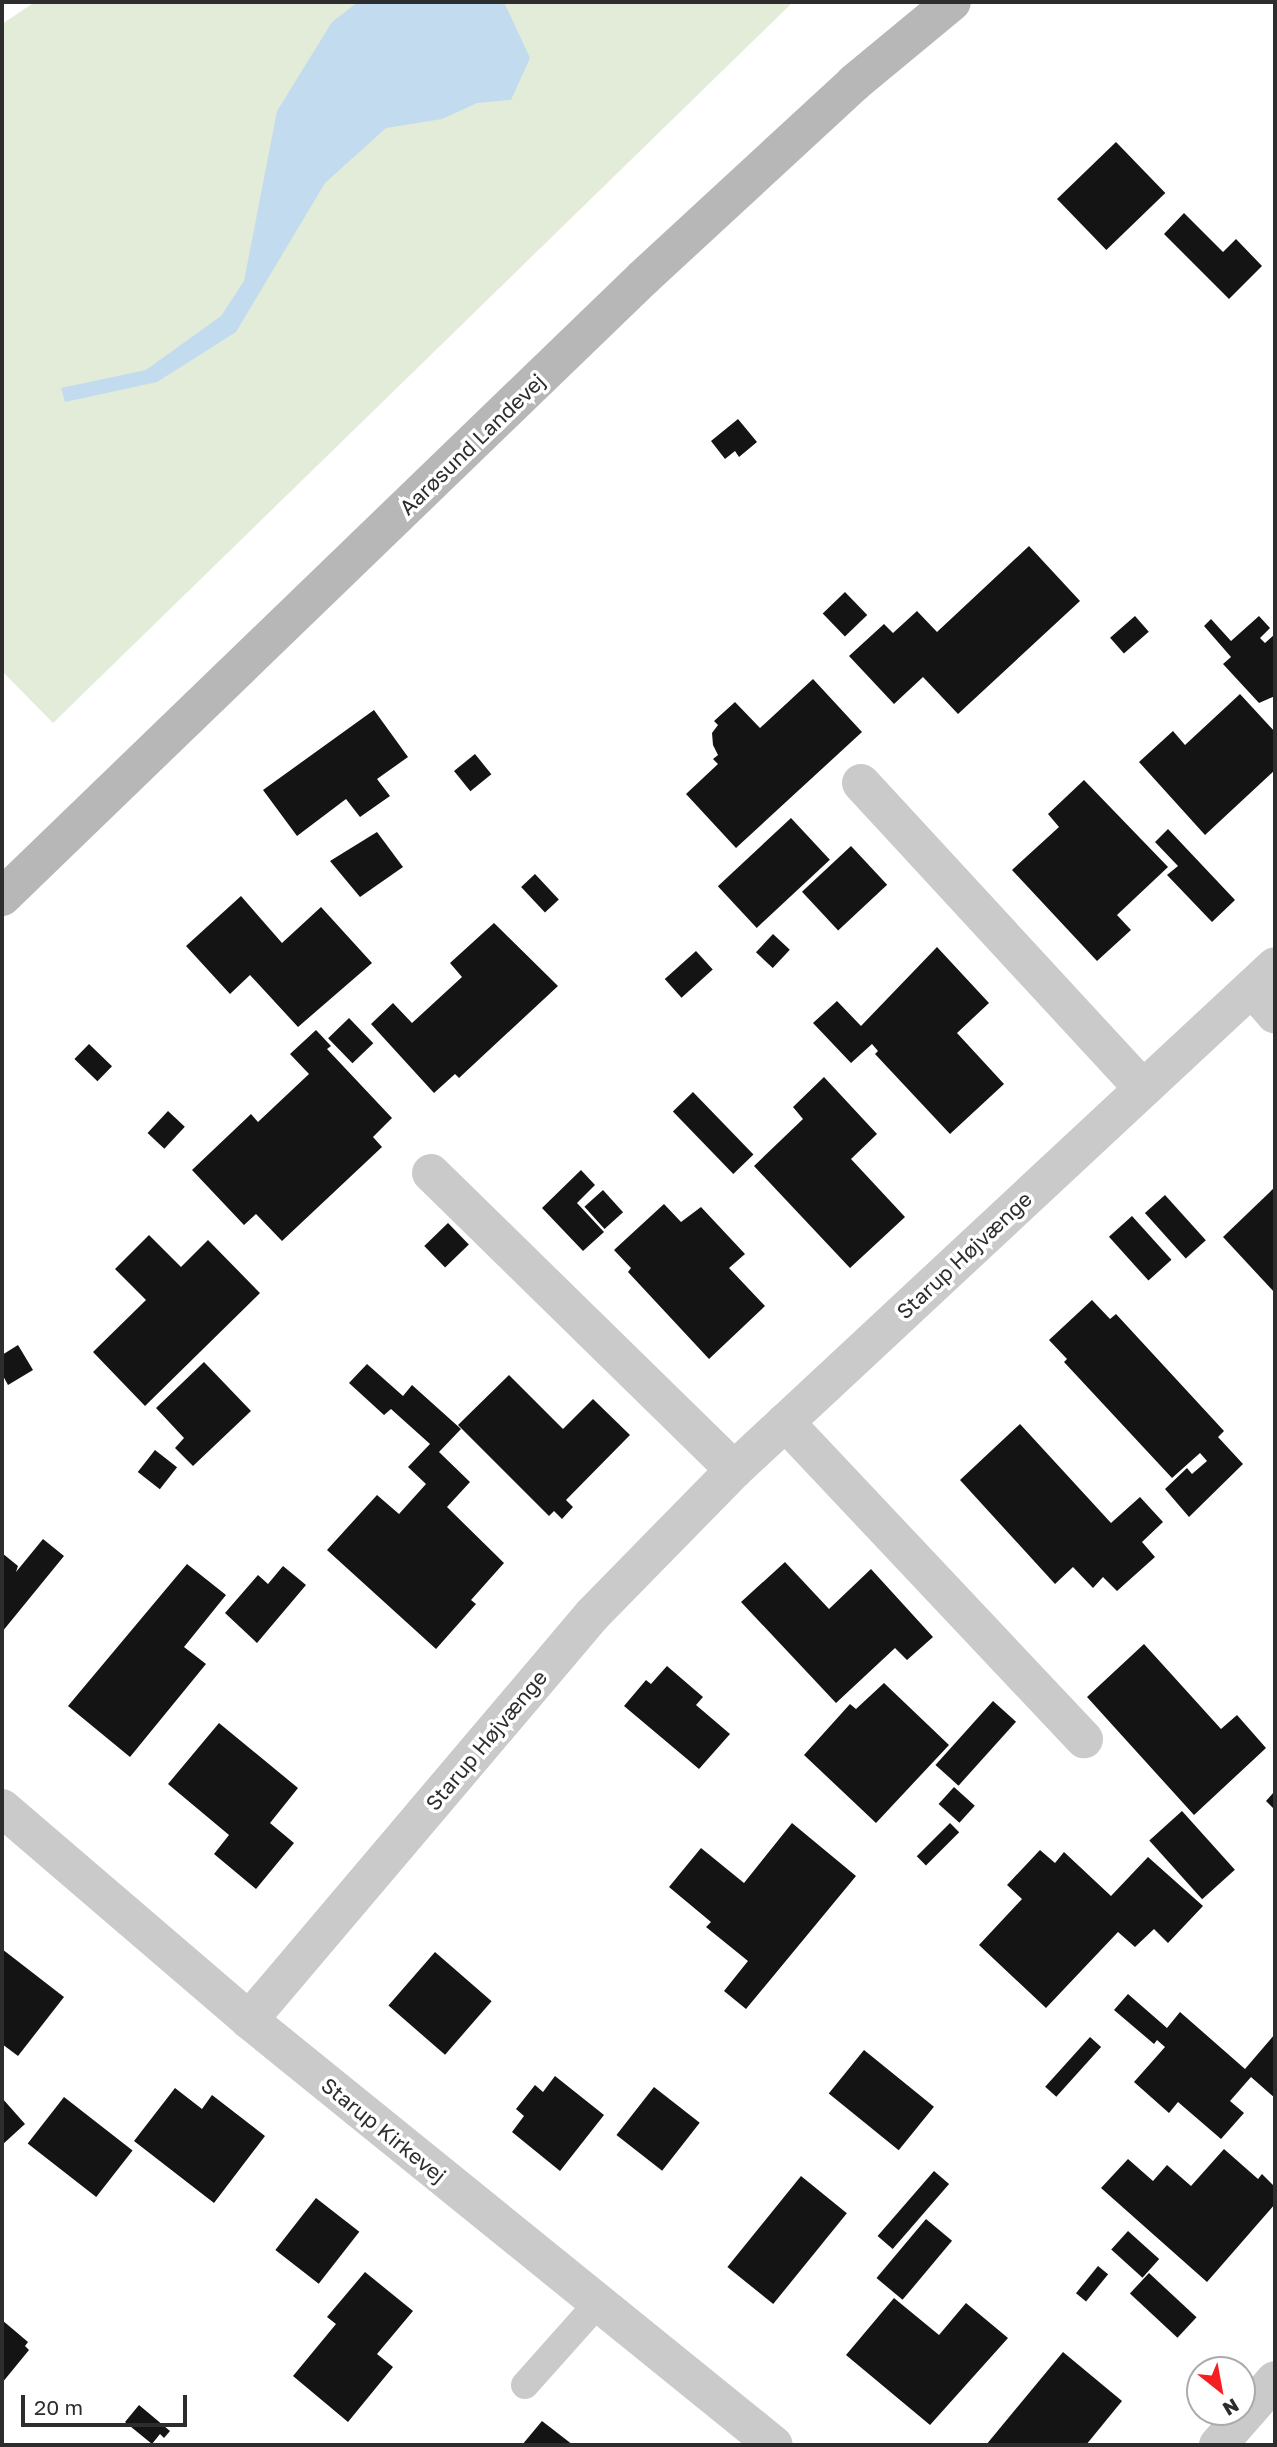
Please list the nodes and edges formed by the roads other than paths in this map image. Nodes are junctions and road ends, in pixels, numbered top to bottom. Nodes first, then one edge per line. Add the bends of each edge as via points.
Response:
1 (952, 2) edge
2 (861, 783) dead end
3 (2, 897) edge
4 (1267, 989) edge
5 (1143, 1089) junction
6 (432, 1174) dead end
7 (785, 1422) junction
8 (734, 1470) junction
9 (1084, 1739) dead end
10 (2, 1808) edge
11 (248, 2020) junction
12 (598, 2303) junction
13 (1275, 2380) edge
14 (525, 2385) dead end
15 (774, 2445) edge
16 (1218, 2445) edge

1 - 3 street, Aarøsund Landevej via 854,83 643,278
2 - 5 street
4 - 5 street, Starup Højvænge
5 - 7 street, Starup Højvænge
6 - 8 street
7 - 8 street, Starup Højvænge
7 - 9 street
8 - 11 street, Starup Højvænge via 593,1614
10 - 11 street, Starup Kirkevej
11 - 12 street, Starup Kirkevej
12 - 14 lane
12 - 15 street, Starup Kirkevej
13 - 16 street

